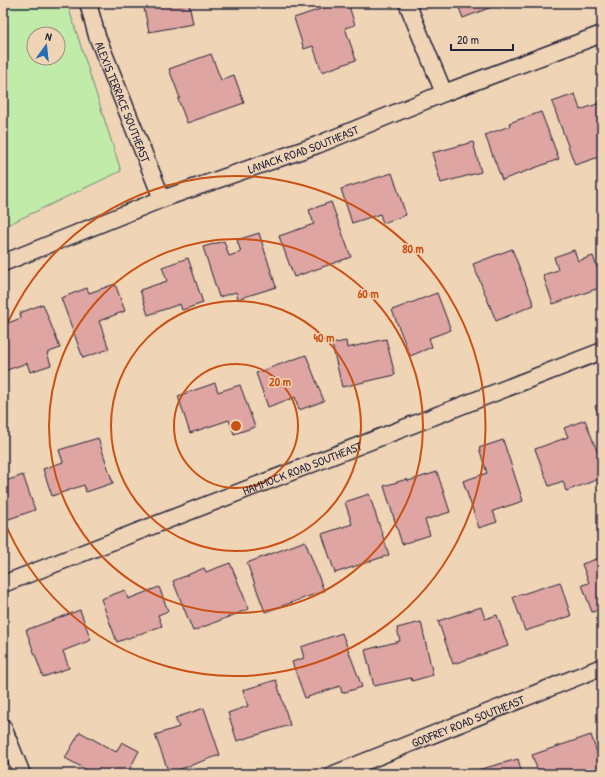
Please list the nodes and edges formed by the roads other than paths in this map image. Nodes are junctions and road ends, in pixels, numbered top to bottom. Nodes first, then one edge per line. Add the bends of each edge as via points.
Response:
1 (88, 3) edge
2 (406, 3) edge
3 (602, 34) edge
4 (444, 93) junction
5 (162, 198) junction
6 (3, 263) edge
7 (602, 351) edge
8 (3, 584) edge
9 (602, 667) edge
10 (3, 727) edge
11 (22, 774) edge
12 (334, 774) edge

1 - 5 street, ALEXIS TERRACE SOUTHEAST via 97,36
2 - 4 street
3 - 4 street, LANACK ROAD SOUTHEAST
4 - 5 street, LANACK ROAD SOUTHEAST via 317,146
5 - 6 street, LANACK ROAD SOUTHEAST
7 - 8 street, HAMMOCK ROAD SOUTHEAST
9 - 12 street, GODFREY ROAD SOUTHEAST
10 - 11 street

